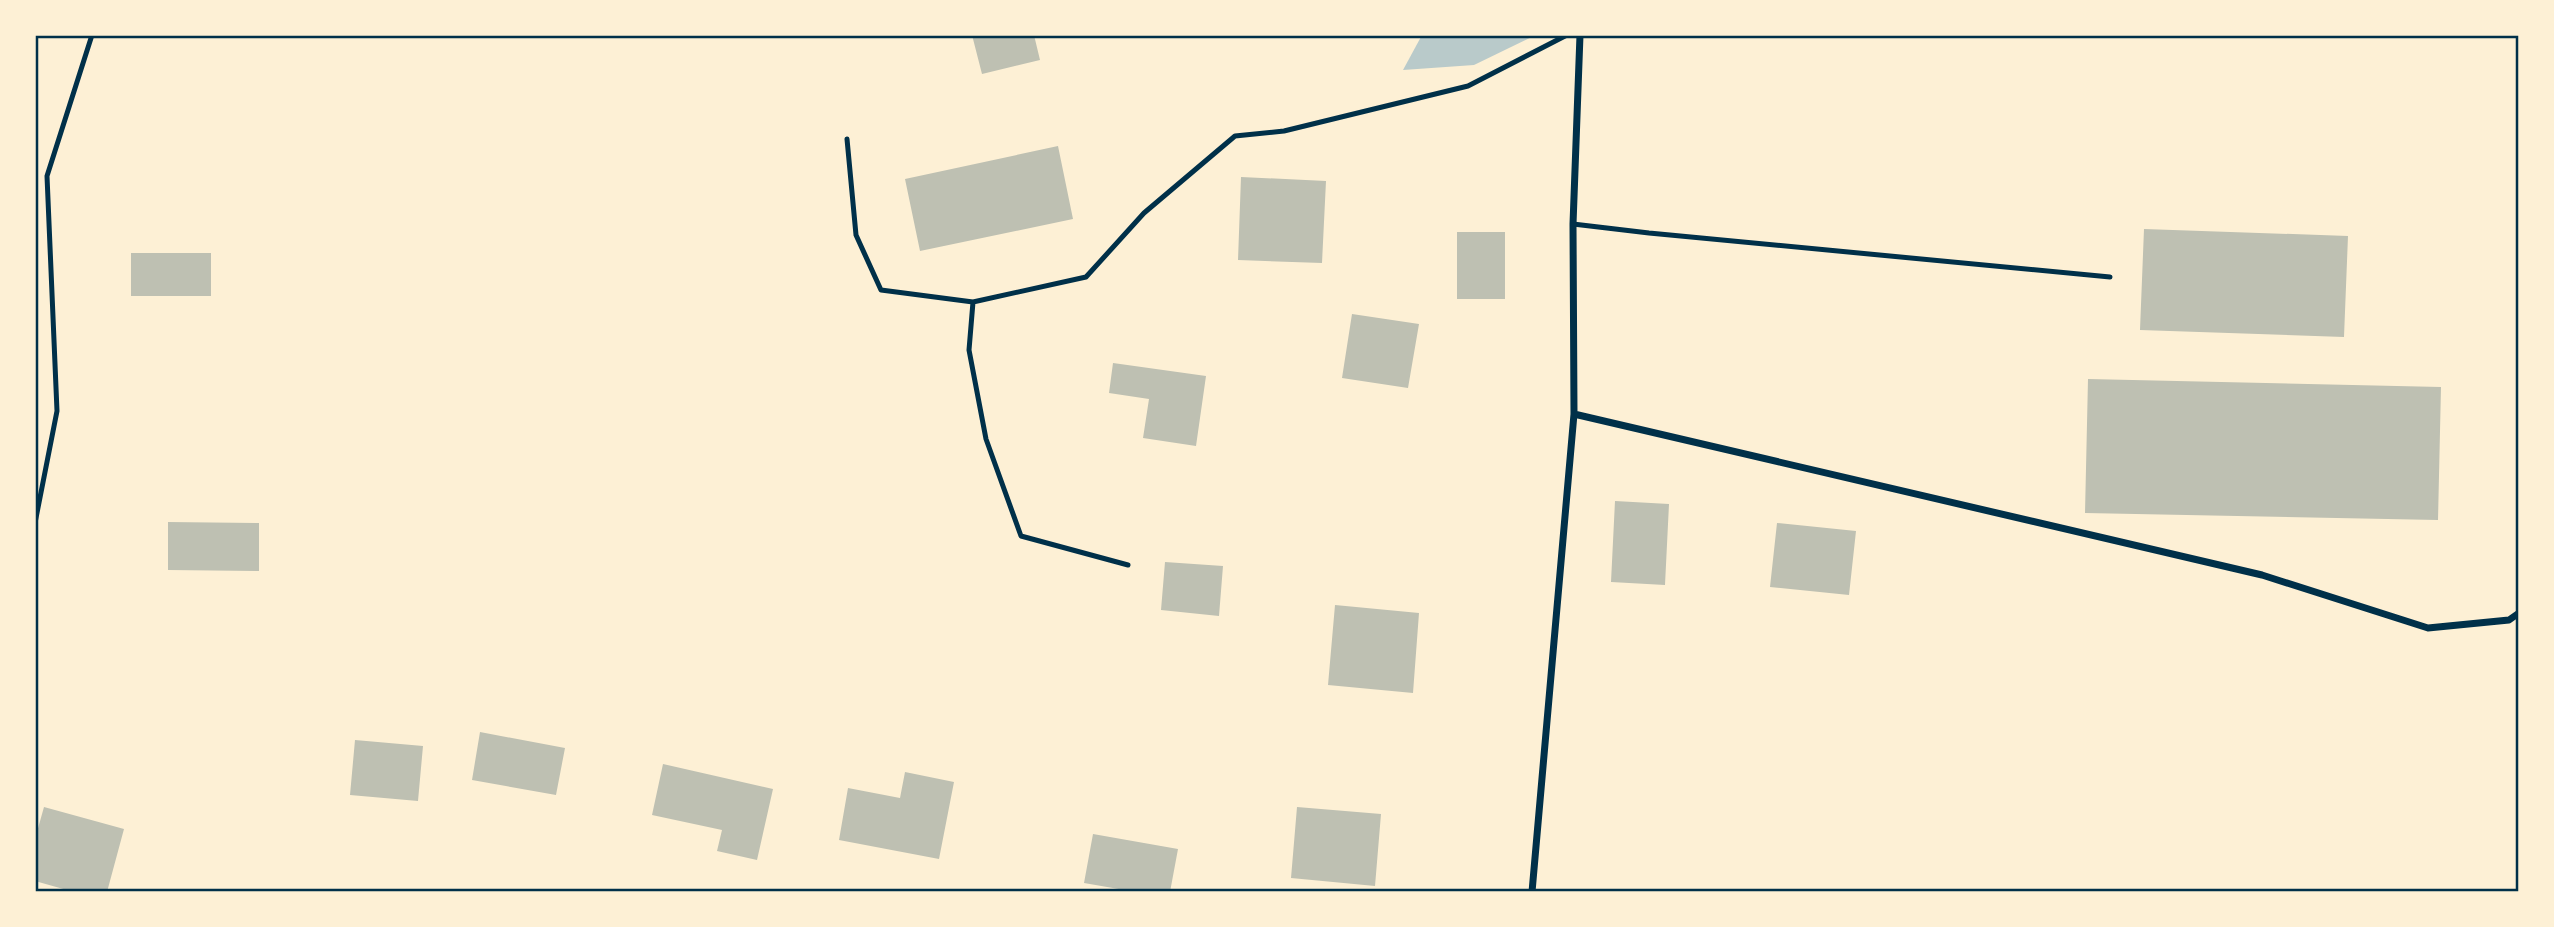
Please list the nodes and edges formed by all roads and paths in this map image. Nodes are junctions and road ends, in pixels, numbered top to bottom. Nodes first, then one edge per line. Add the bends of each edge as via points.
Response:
1 (92, 35) edge
2 (1567, 35) edge
3 (1580, 35) edge
4 (847, 139) dead end
5 (1573, 224) junction
6 (2110, 276) dead end
7 (972, 302) junction
8 (1574, 414) junction
9 (35, 523) edge
10 (1128, 565) dead end
11 (2519, 614) edge
12 (1532, 892) edge

1 - 9 lane via 47,176 57,411
2 - 7 lane via 1468,86 1284,131 1236,136 1144,214 1086,277
3 - 5 street
4 - 7 lane via 856,235 881,290
5 - 6 lane
5 - 8 street
7 - 10 lane via 969,350 986,439 1021,536
8 - 11 street via 2262,575 2428,628 2509,620
8 - 12 street

